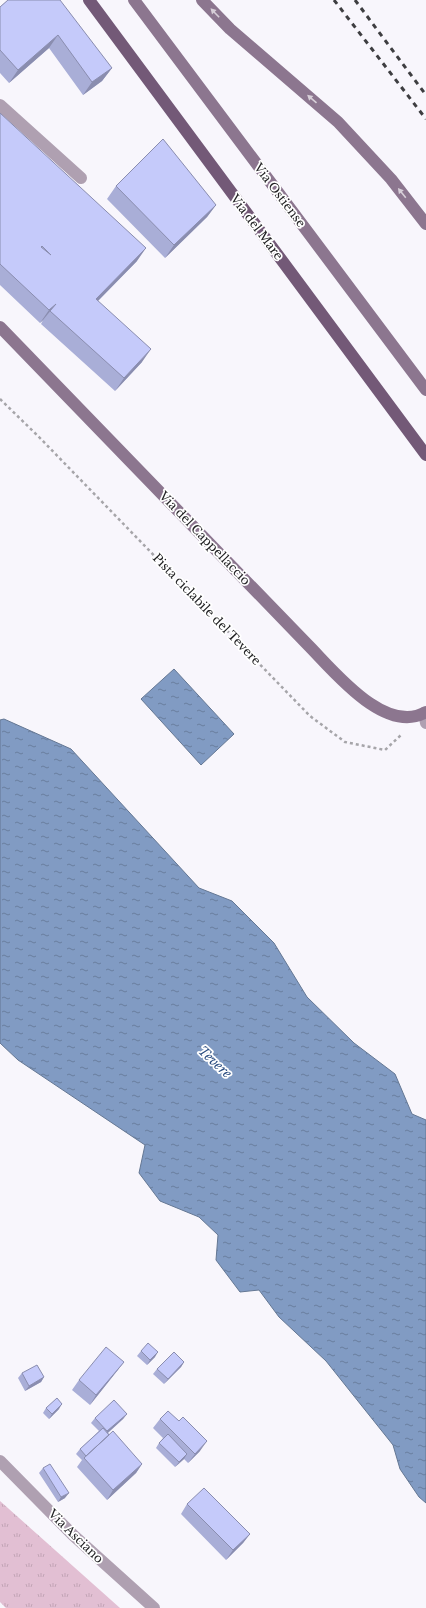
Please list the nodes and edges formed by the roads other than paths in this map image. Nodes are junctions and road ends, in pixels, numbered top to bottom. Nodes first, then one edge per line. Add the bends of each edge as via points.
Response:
1 (89, 0) edge
2 (134, 0) edge
3 (202, 0) edge
4 (0, 105) edge
5 (81, 178) dead end
6 (426, 224) edge
7 (0, 327) edge
8 (426, 390) edge
9 (426, 454) edge
10 (425, 716) edge
11 (0, 1461) edge
12 (154, 1608) edge

1 - 9 main road, Via del Mare
2 - 8 main road, Via Ostiense
6 -> 3 main road via 391,179 338,122 230,29
4 - 5 street
7 - 10 main road, Via del Cappellaccio via 359,695 375,707 395,715
11 - 12 street, Via Asciano via 73,1535

